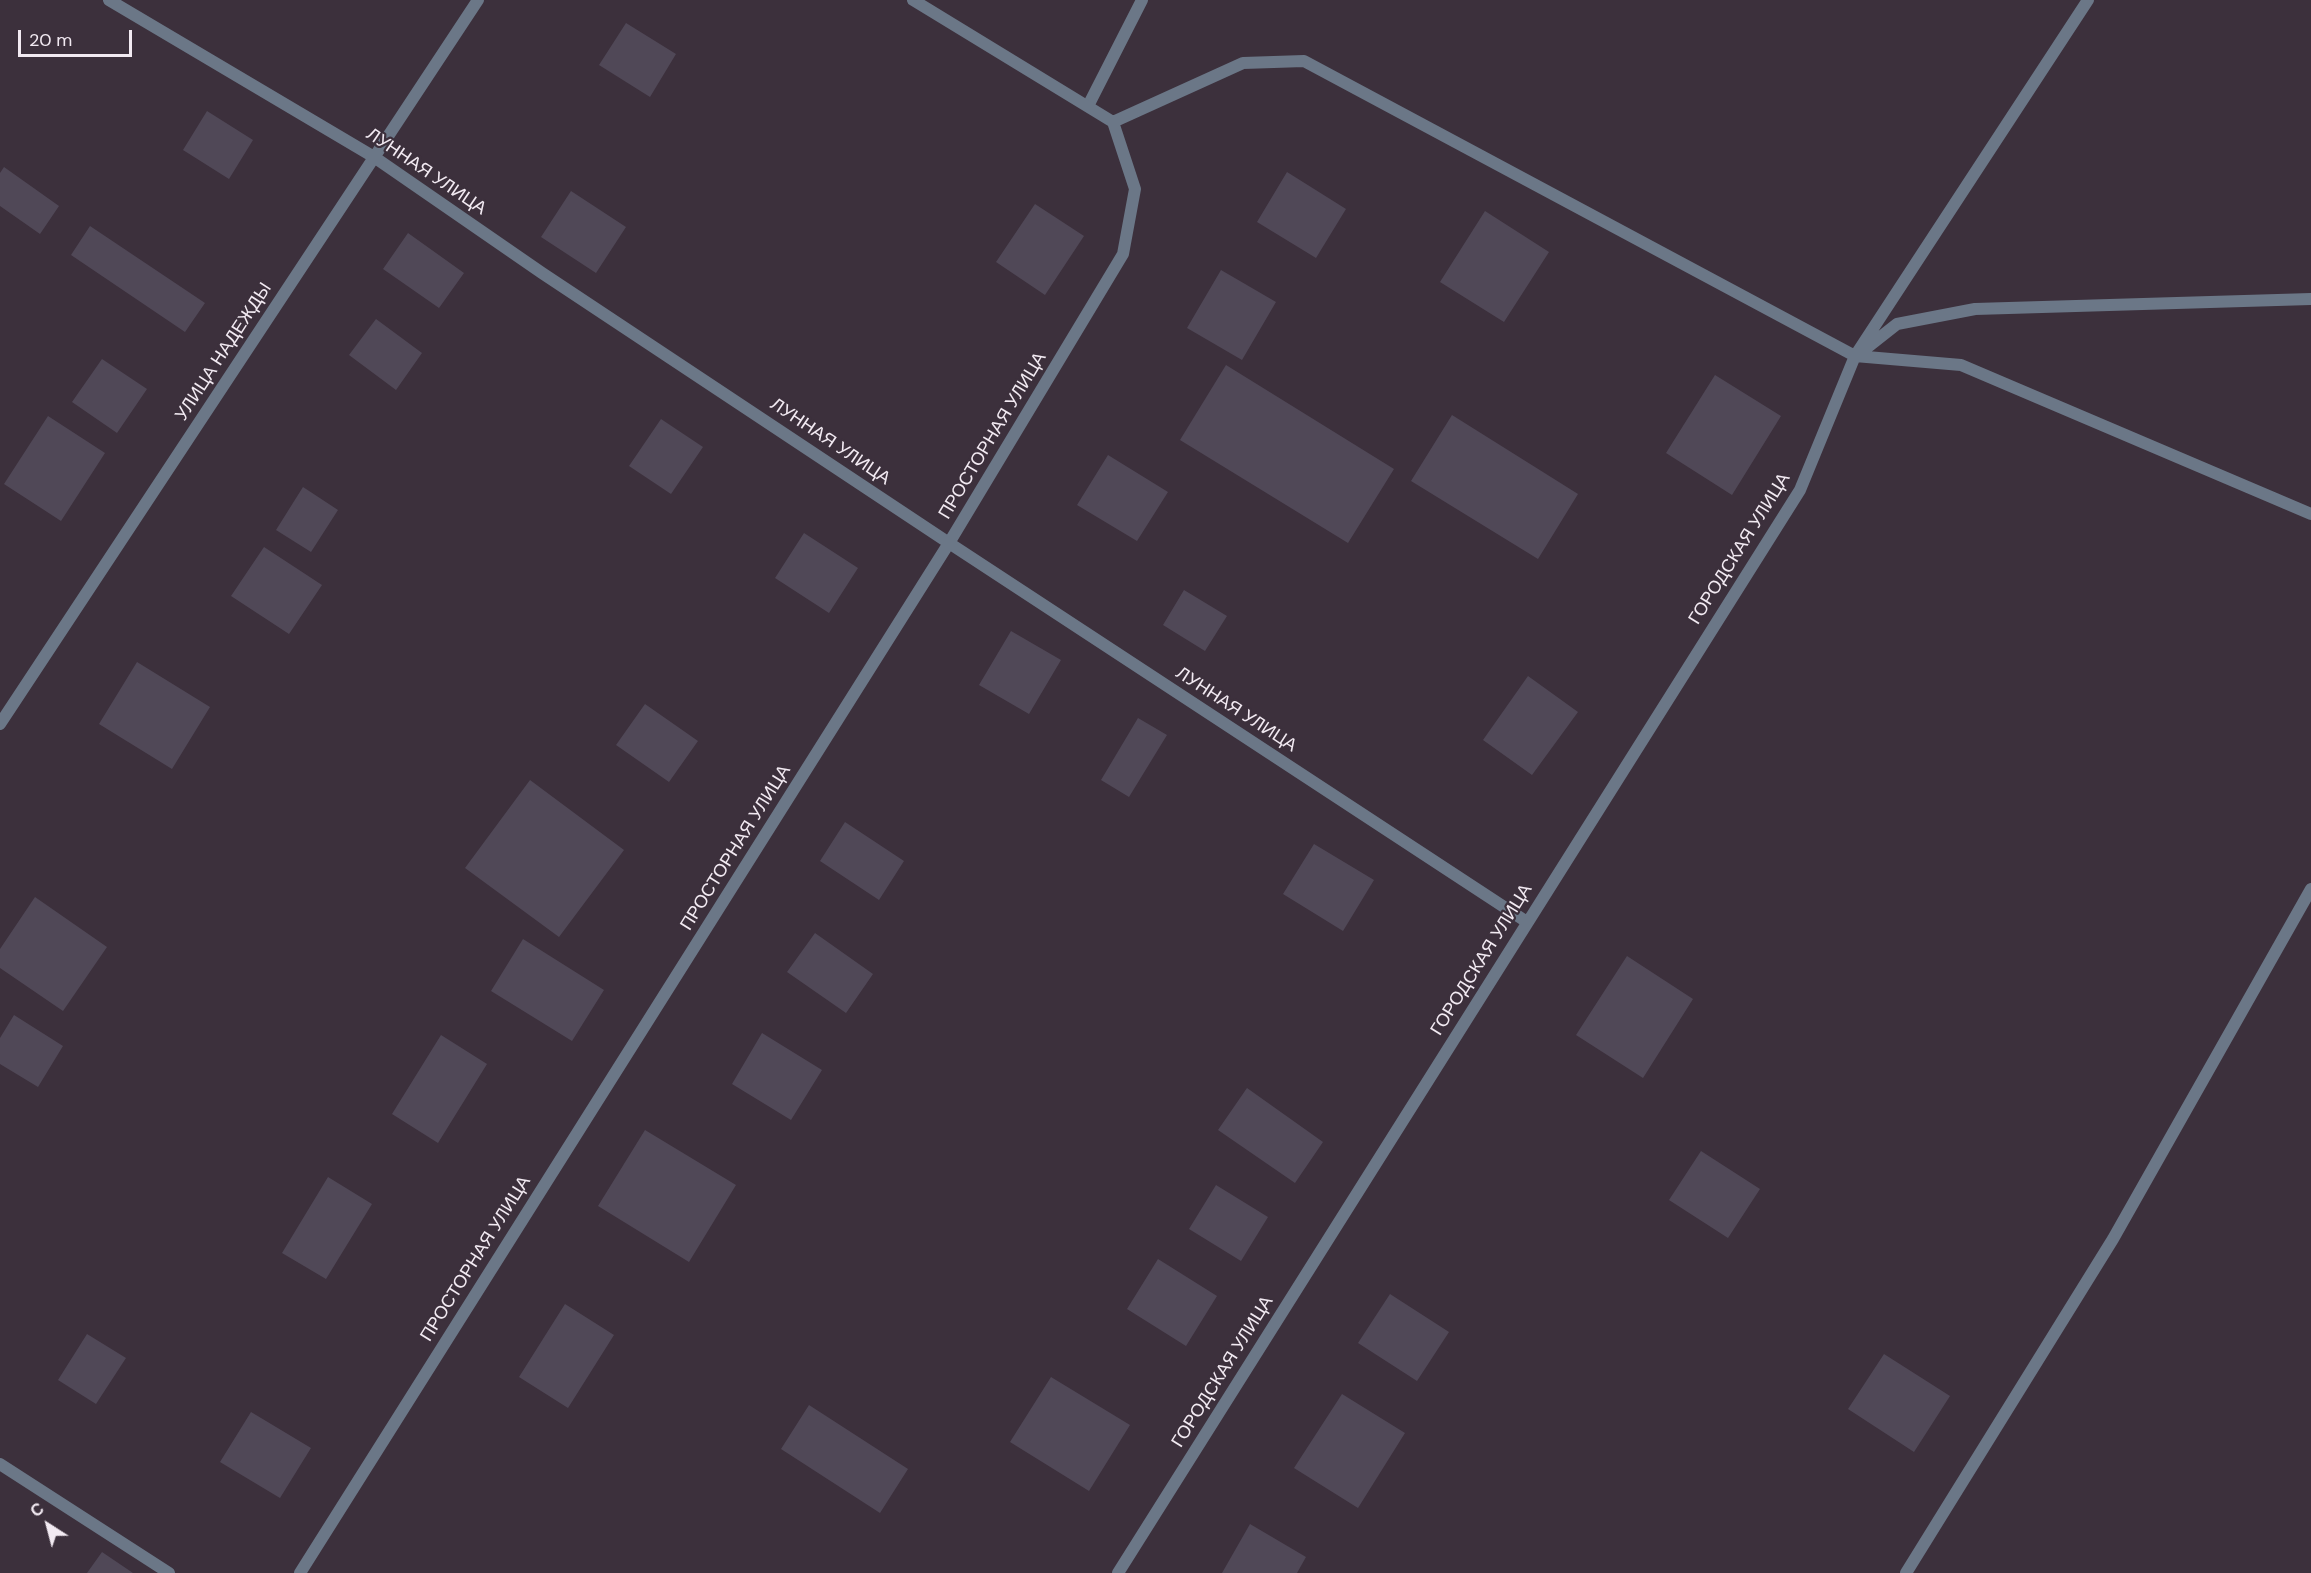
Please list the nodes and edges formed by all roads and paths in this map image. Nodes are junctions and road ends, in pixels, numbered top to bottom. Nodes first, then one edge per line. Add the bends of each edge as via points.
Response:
1 (109, 0) edge
2 (478, 0) edge
3 (913, 0) edge
4 (1142, 0) edge
5 (2088, 0) edge
6 (1088, 106) junction
7 (1113, 122) junction
8 (374, 157) junction
9 (2311, 299) edge
10 (1855, 356) junction
11 (2311, 514) edge
12 (949, 543) junction
13 (0, 724) edge
14 (2311, 889) edge
15 (1527, 922) junction
16 (0, 1464) edge
17 (169, 1573) edge
18 (300, 1573) edge
19 (1118, 1573) edge
20 (1906, 1573) edge

1 - 8 street, ЛУННАЯ УЛИЦА
2 - 8 street, УЛИЦА НАДЕЖДЫ
3 - 6 street
4 - 6 street
5 - 10 street, ГОРОДСКАЯ УЛИЦА
6 - 7 street
7 - 10 street via 1244,63 1304,61
7 - 12 street, ПРОСТОРНАЯ УЛИЦА via 1135,189 1123,254
8 - 12 street, ЛУННАЯ УЛИЦА
8 - 13 street, УЛИЦА НАДЕЖДЫ
9 - 10 street via 1975,309 1897,324
10 - 11 street via 1961,366
10 - 15 street, ГОРОДСКАЯ УЛИЦА via 1800,490
12 - 15 street, ЛУННАЯ УЛИЦА
12 - 18 street, ПРОСТОРНАЯ УЛИЦА
14 - 20 street via 2113,1239
15 - 19 street, ГОРОДСКАЯ УЛИЦА
16 - 17 street

